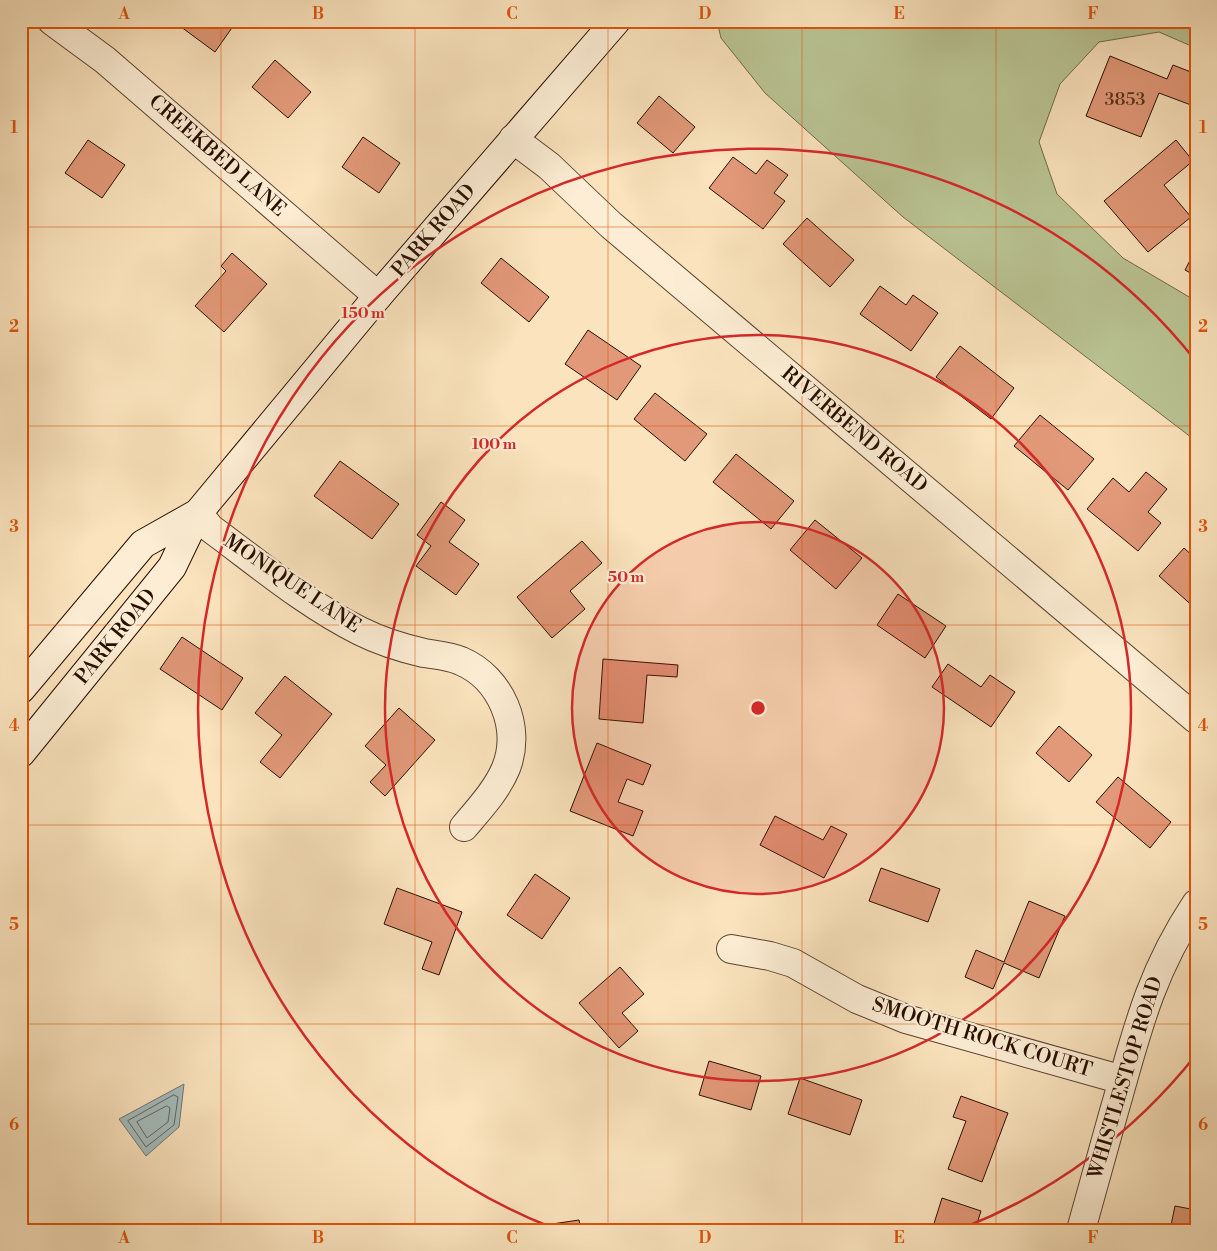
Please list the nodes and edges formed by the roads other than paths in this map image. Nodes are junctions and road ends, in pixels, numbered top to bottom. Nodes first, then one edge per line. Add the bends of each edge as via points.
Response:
1 (52, 21) edge
2 (616, 21) edge
3 (513, 139) junction
4 (378, 296) junction
5 (198, 513) junction
6 (21, 688) edge
7 (1196, 719) edge
8 (21, 753) edge
9 (464, 827) dead end
10 (1196, 904) edge
11 (731, 949) dead end
12 (1123, 1080) junction
13 (1081, 1230) edge

1 - 4 street, CREEKBED LANE via 106,60
2 - 3 street, PARK ROAD
3 - 4 street, PARK ROAD
3 - 7 street, RIVERBEND ROAD via 549,166 611,225
4 - 5 street, PARK ROAD
5 - 6 street, PARK ROAD via 143,544
5 - 8 street, PARK ROAD via 172,567
5 - 9 street, MONIQUE LANE via 210,528 351,626 407,649 460,661 480,672 497,689 507,710 511,735 508,760 487,800
10 - 12 street, WHISTLESTOP ROAD via 1175,936 1153,981
11 - 12 street, SMOOTH ROCK COURT via 793,963 857,1000 906,1019
12 - 13 street, WHISTLESTOP ROAD

